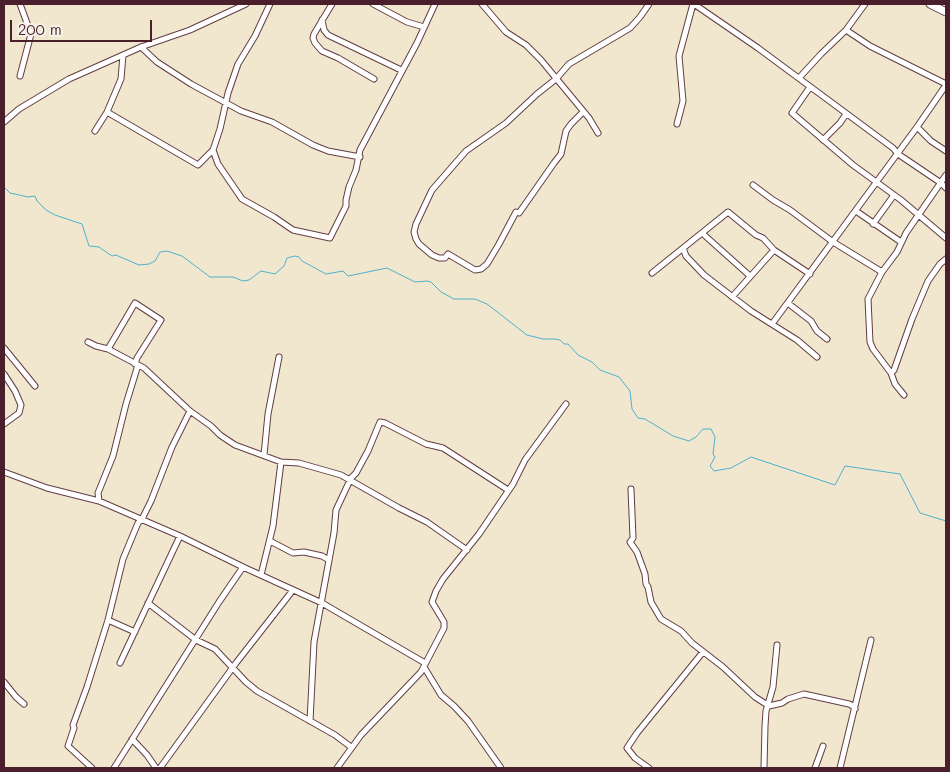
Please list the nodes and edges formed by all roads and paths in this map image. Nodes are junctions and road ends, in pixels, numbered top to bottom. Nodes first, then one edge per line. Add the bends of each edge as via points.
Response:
1 (20, 4) edge
2 (246, 4) edge
3 (270, 4) edge
4 (332, 4) edge
5 (373, 4) edge
6 (435, 4) edge
7 (482, 4) edge
8 (649, 4) edge
9 (693, 4) edge
10 (865, 4) edge
11 (930, 4) edge
12 (946, 12) edge
13 (322, 20) junction
14 (424, 27) junction
15 (846, 30) junction
16 (141, 47) junction
17 (122, 55) junction
18 (401, 70) junction
19 (20, 76) dead end
20 (799, 78) junction
21 (374, 79) dead end
22 (556, 79) junction
23 (946, 84) edge
24 (810, 87) junction
25 (226, 102) junction
26 (107, 112) junction
27 (583, 112) junction
28 (846, 114) junction
29 (4, 122) edge
30 (677, 124) dead end
31 (917, 127) junction
32 (95, 131) dead end
33 (598, 133) dead end
34 (823, 140) junction
35 (213, 150) junction
36 (946, 151) edge
37 (898, 154) junction
38 (360, 157) junction
39 (946, 175) edge
40 (877, 183) junction
41 (941, 183) junction
42 (753, 185) dead end
43 (946, 188) edge
44 (894, 195) junction
45 (856, 211) junction
46 (919, 215) junction
47 (874, 224) junction
48 (702, 233) junction
49 (946, 238) edge
50 (833, 242) junction
51 (902, 242) junction
52 (683, 248) junction
53 (774, 250) junction
54 (946, 259) edge
55 (652, 272) dead end
56 (882, 272) junction
57 (810, 274) junction
58 (750, 276) junction
59 (732, 297) junction
60 (789, 304) junction
61 (772, 324) junction
62 (827, 339) dead end
63 (88, 342) dead end
64 (4, 348) edge
65 (108, 349) junction
66 (278, 357) dead end
67 (818, 357) dead end
68 (137, 364) junction
69 (891, 373) junction
70 (4, 374) edge
71 (35, 386) dead end
72 (904, 396) dead end
73 (566, 404) dead end
74 (190, 411) junction
75 (4, 424) edge
76 (264, 455) junction
77 (281, 462) junction
78 (4, 472) edge
79 (350, 480) junction
80 (631, 489) dead end
81 (508, 490) junction
82 (99, 501) junction
83 (142, 519) junction
84 (180, 536) junction
85 (270, 541) junction
86 (467, 550) junction
87 (329, 560) junction
88 (243, 567) junction
89 (261, 575) junction
90 (294, 590) junction
91 (148, 603) junction
92 (322, 603) junction
93 (108, 620) junction
94 (135, 632) junction
95 (196, 640) junction
96 (871, 640) dead end
97 (777, 645) dead end
98 (703, 652) junction
99 (120, 664) dead end
100 (425, 665) junction
101 (233, 668) junction
102 (4, 682) edge
103 (24, 704) dead end
104 (769, 706) junction
105 (855, 709) junction
106 (310, 721) junction
107 (132, 739) junction
108 (823, 746) dead end
109 (351, 747) junction
110 (92, 768) edge
111 (114, 768) edge
112 (156, 768) edge
113 (160, 768) edge
114 (337, 768) edge
115 (501, 768) edge
116 (649, 768) edge
117 (764, 768) edge
118 (815, 768) edge
119 (840, 768) edge

1 - 19 street via 32,34
2 - 16 street via 190,30
3 - 25 street via 238,64
4 - 13 street
5 - 14 street
6 - 14 street
7 - 22 street via 504,30 526,45
8 - 22 street via 630,28 569,64
9 - 20 street
9 - 30 street via 679,56 683,101
10 - 15 street
11 - 12 main road
13 - 18 street via 328,35
13 - 21 street via 313,38 322,52
14 - 18 street
15 - 20 street
15 - 23 street via 870,46
16 - 17 street
16 - 25 street via 157,62
17 - 26 street via 121,79
17 - 29 street via 69,79 19,109
18 - 38 street via 360,150
20 - 24 street
22 - 27 street
22 - 27 street via 506,123 466,151 436,185 416,224 414,232 419,244 439,258 448,254 475,270 481,269 516,212 560,154 566,131
23 - 31 street
24 - 28 street
24 - 34 street via 792,113
25 - 35 street
25 - 38 street via 313,145
26 - 32 street
26 - 35 street via 198,165
27 - 33 street
28 - 34 street
28 - 37 street
31 - 36 street
31 - 37 street
34 - 40 street
35 - 38 street via 218,164 242,199 292,230 330,238 346,206
37 - 40 street
37 - 41 street
39 - 41 street
40 - 44 street
40 - 45 street
41 - 43 street
41 - 46 street
42 - 50 street
44 - 46 street
44 - 47 street
45 - 47 street
45 - 50 street
46 - 49 street
46 - 51 street
47 - 51 street
48 - 52 street
48 - 53 street via 728,212
48 - 58 street
50 - 56 street
50 - 57 street
51 - 56 street
52 - 55 street
52 - 59 street via 686,256 704,275
53 - 57 street
53 - 58 street
54 - 69 street via 928,281
56 - 69 street via 868,299 870,342
57 - 60 street
58 - 59 street
59 - 61 street
60 - 61 street
60 - 62 street
61 - 67 street
63 - 65 street
64 - 71 street
65 - 68 street
65 - 68 street via 135,303 161,320 137,358
66 - 76 street
68 - 74 street
68 - 82 street via 113,456 98,494
69 - 72 street
70 - 75 street via 20,405 19,413
73 - 81 street via 525,460
74 - 76 street via 226,440
74 - 83 street
76 - 77 street
77 - 79 street via 334,472
77 - 85 street
78 - 82 street
79 - 81 street via 368,451 380,422 426,444 443,448
79 - 86 street via 428,522
79 - 87 street via 336,510
80 - 98 street via 633,538 630,542 645,574 651,602 661,618
81 - 86 street
82 - 83 street
83 - 84 street
83 - 93 street via 123,559
84 - 88 street
84 - 91 street
85 - 87 street via 293,553 304,552
85 - 89 street
86 - 100 street via 432,597 444,628
87 - 92 street
88 - 89 street
88 - 95 street
89 - 90 street
90 - 92 street
90 - 101 street
91 - 94 street
91 - 95 street
92 - 100 street
92 - 106 street via 314,642
93 - 94 street
93 - 110 street via 68,746
94 - 99 street
95 - 101 street via 215,649
95 - 107 street
96 - 105 street
97 - 104 street
98 - 104 street
98 - 116 street via 627,748
100 - 109 street
100 - 115 street via 441,695 468,722
101 - 106 street via 257,691
101 - 113 street
102 - 103 street
104 - 105 street via 804,694 849,704
104 - 117 street via 766,711
105 - 119 street
106 - 109 street
107 - 111 street
107 - 112 street
108 - 118 street
109 - 114 street

